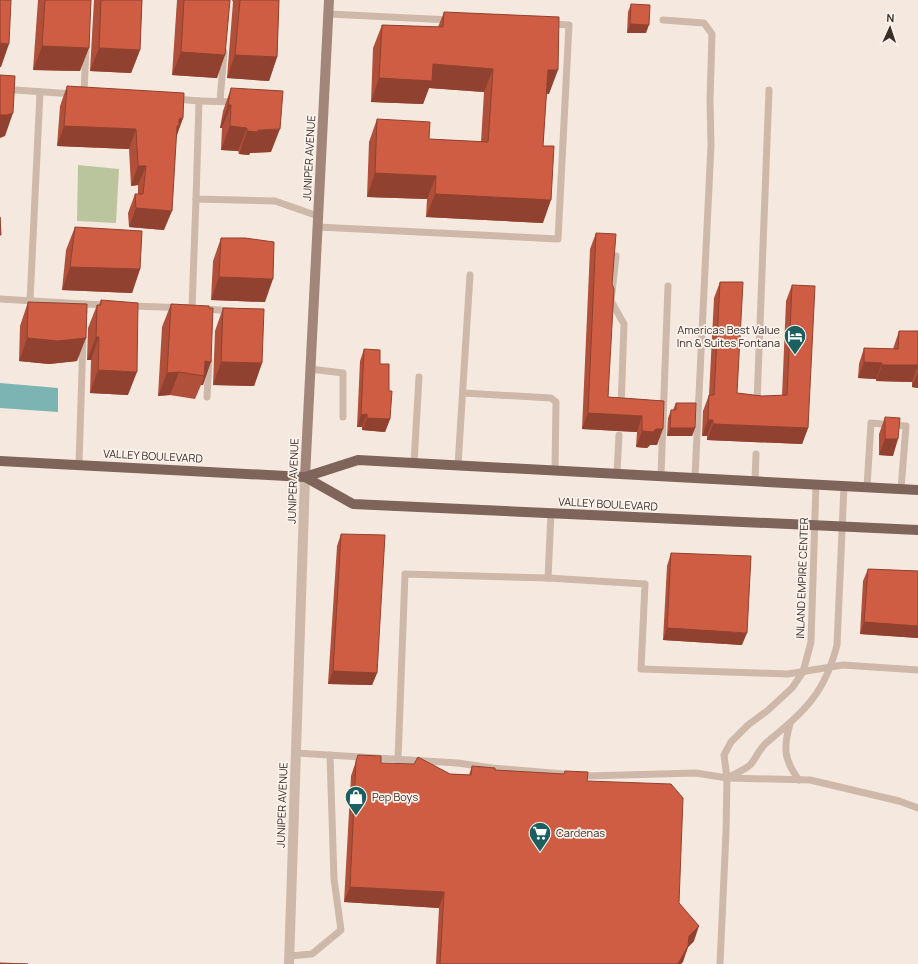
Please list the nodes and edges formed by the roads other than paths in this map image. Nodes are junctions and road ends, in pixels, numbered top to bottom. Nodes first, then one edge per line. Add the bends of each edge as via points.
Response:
1 (330, 0) edge
2 (329, 14) junction
3 (458, 20) edge
4 (663, 20) dead end
5 (545, 24) edge
6 (87, 38) edge
7 (224, 46) edge
8 (0, 89) edge
9 (769, 90) dead end
10 (40, 92) junction
11 (169, 99) edge
12 (199, 101) junction
13 (220, 101) junction
14 (241, 102) edge
15 (196, 199) junction
16 (318, 216) junction
17 (318, 227) junction
18 (616, 256) edge
19 (470, 275) dead end
20 (668, 286) dead end
21 (0, 299) edge
22 (30, 301) junction
23 (84, 304) junction
24 (115, 306) edge
25 (123, 306) edge
26 (192, 308) junction
27 (242, 312) edge
28 (209, 351) edge
29 (310, 369) junction
30 (419, 377) dead end
31 (463, 393) junction
32 (207, 397) dead end
33 (757, 407) edge
34 (621, 410) edge
35 (343, 417) dead end
36 (620, 435) dead end
37 (756, 454) dead end
38 (0, 461) edge
39 (414, 463) junction
40 (79, 464) junction
41 (458, 465) junction
42 (555, 470) junction
43 (618, 473) junction
44 (661, 475) junction
45 (305, 476) junction
46 (695, 477) junction
47 (755, 481) junction
48 (816, 484) junction
49 (844, 486) junction
50 (867, 487) junction
51 (901, 489) junction
52 (918, 490) edge
53 (550, 513) junction
54 (814, 525) junction
55 (842, 527) junction
56 (918, 530) edge
57 (548, 578) junction
58 (831, 667) junction
59 (918, 670) edge
60 (803, 672) junction
61 (790, 724) junction
62 (296, 753) junction
63 (330, 755) junction
64 (398, 760) junction
65 (727, 778) junction
66 (799, 780) junction
67 (918, 808) edge
68 (289, 960) edge
69 (720, 964) edge

1 - 2 street, JUNIPER AVENUE
2 - 3 lane
2 - 16 street, JUNIPER AVENUE
4 - 46 lane via 704,23 712,34 711,145
5 - 17 lane via 569,25 558,239
6 - 10 lane via 88,94
7 - 13 lane
8 - 10 lane
9 - 33 lane
10 - 22 lane
11 - 12 lane
12 - 13 lane
12 - 15 lane
13 - 14 lane
15 - 16 lane via 275,202
15 - 26 lane
16 - 17 street, JUNIPER AVENUE
17 - 29 street, JUNIPER AVENUE
18 - 34 lane via 611,301 624,324
19 - 31 lane
20 - 44 lane
21 - 22 lane
22 - 23 lane
23 - 24 lane
23 - 40 lane
25 - 26 lane
26 - 27 lane via 211,313
28 - 32 lane
29 - 35 lane via 343,373
29 - 45 street, JUNIPER AVENUE
30 - 39 lane
31 - 41 lane
31 - 42 lane via 554,400
36 - 43 lane
37 - 47 lane
38 - 40 main road, VALLEY BOULEVARD
39 - 41 main road, VALLEY BOULEVARD
39 - 45 main road, VALLEY BOULEVARD via 358,460
40 - 45 main road, VALLEY BOULEVARD
41 - 42 main road, VALLEY BOULEVARD
42 - 43 main road, VALLEY BOULEVARD
43 - 44 main road, VALLEY BOULEVARD
44 - 46 main road, VALLEY BOULEVARD
45 - 53 main road, VALLEY BOULEVARD via 353,504
45 - 62 street, JUNIPER AVENUE
46 - 47 main road, VALLEY BOULEVARD
47 - 48 main road, VALLEY BOULEVARD
48 - 49 main road, VALLEY BOULEVARD
48 - 54 lane, INLAND EMPIRE CENTER
49 - 50 main road, VALLEY BOULEVARD
49 - 55 lane
50 - 51 main road, VALLEY BOULEVARD
50 - 51 lane via 871,423 906,426
51 - 52 main road, VALLEY BOULEVARD
53 - 54 main road, VALLEY BOULEVARD
53 - 57 lane
54 - 55 main road, VALLEY BOULEVARD
54 - 60 lane, INLAND EMPIRE CENTER via 811,642
55 - 56 main road, VALLEY BOULEVARD
55 - 58 lane via 836,645
57 - 60 lane via 645,584 641,668 788,674
57 - 64 lane via 405,574
58 - 59 lane via 843,665
58 - 60 lane
58 - 61 lane via 811,703
60 - 65 lane via 792,688 731,742 724,755
61 - 65 lane via 763,746 750,765
61 - 66 lane via 784,748
62 - 63 lane
62 - 68 street, JUNIPER AVENUE
63 - 64 lane
63 - 68 lane via 334,879 341,930 312,954
64 - 65 lane via 587,776 696,773
65 - 66 lane
65 - 69 lane
66 - 67 lane via 810,780 876,795

